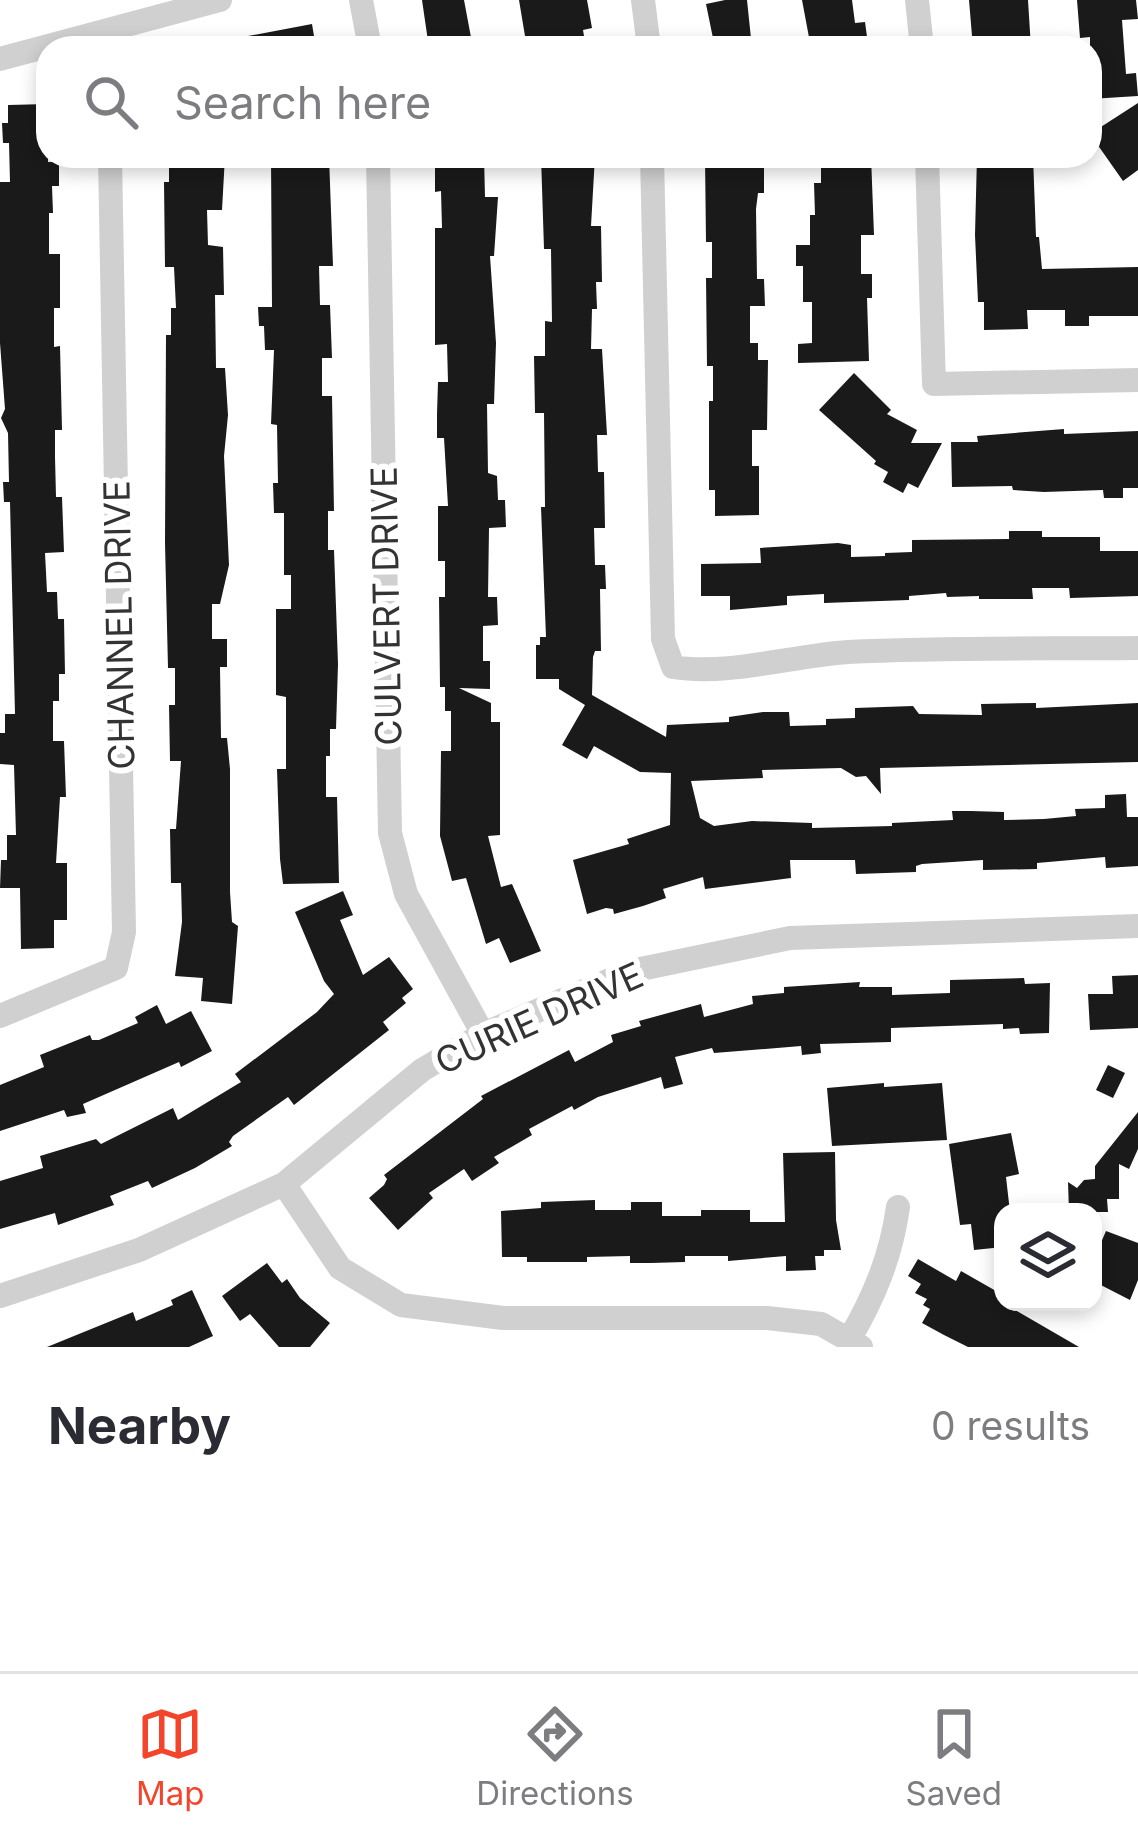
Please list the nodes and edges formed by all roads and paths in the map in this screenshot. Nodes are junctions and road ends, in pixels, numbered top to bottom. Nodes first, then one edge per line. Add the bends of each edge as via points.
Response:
1 (220, 0) edge
2 (361, 0) edge
3 (643, 0) edge
4 (917, 0) edge
5 (111, 36) edge
6 (368, 36) edge
7 (648, 36) edge
8 (921, 36) edge
9 (36, 52) edge
10 (0, 59) edge
11 (110, 168) edge
12 (378, 168) edge
13 (652, 168) edge
14 (927, 168) edge
15 (1138, 380) edge
16 (1138, 648) edge
17 (1138, 926) edge
18 (0, 1016) edge
19 (483, 1034) junction
20 (284, 1184) junction
21 (898, 1208) dead end
22 (0, 1296) edge
23 (855, 1344) edge

1 - 5 street
2 - 6 street
3 - 7 street
4 - 8 street
9 - 10 street
11 - 18 street, CHANNEL DRIVE via 124,932 116,968
12 - 19 street, CULVERT DRIVE via 391,833 406,894
13 - 16 street via 663,639 673,667 705,672 848,652
14 - 15 street via 934,384
17 - 19 street, CURIE DRIVE via 790,938 632,970
19 - 20 street, CURIE DRIVE via 422,1070
20 - 22 street, CURIE DRIVE via 139,1250
20 - 23 street via 340,1268 401,1305 503,1318 767,1318 821,1324
21 - 23 street

